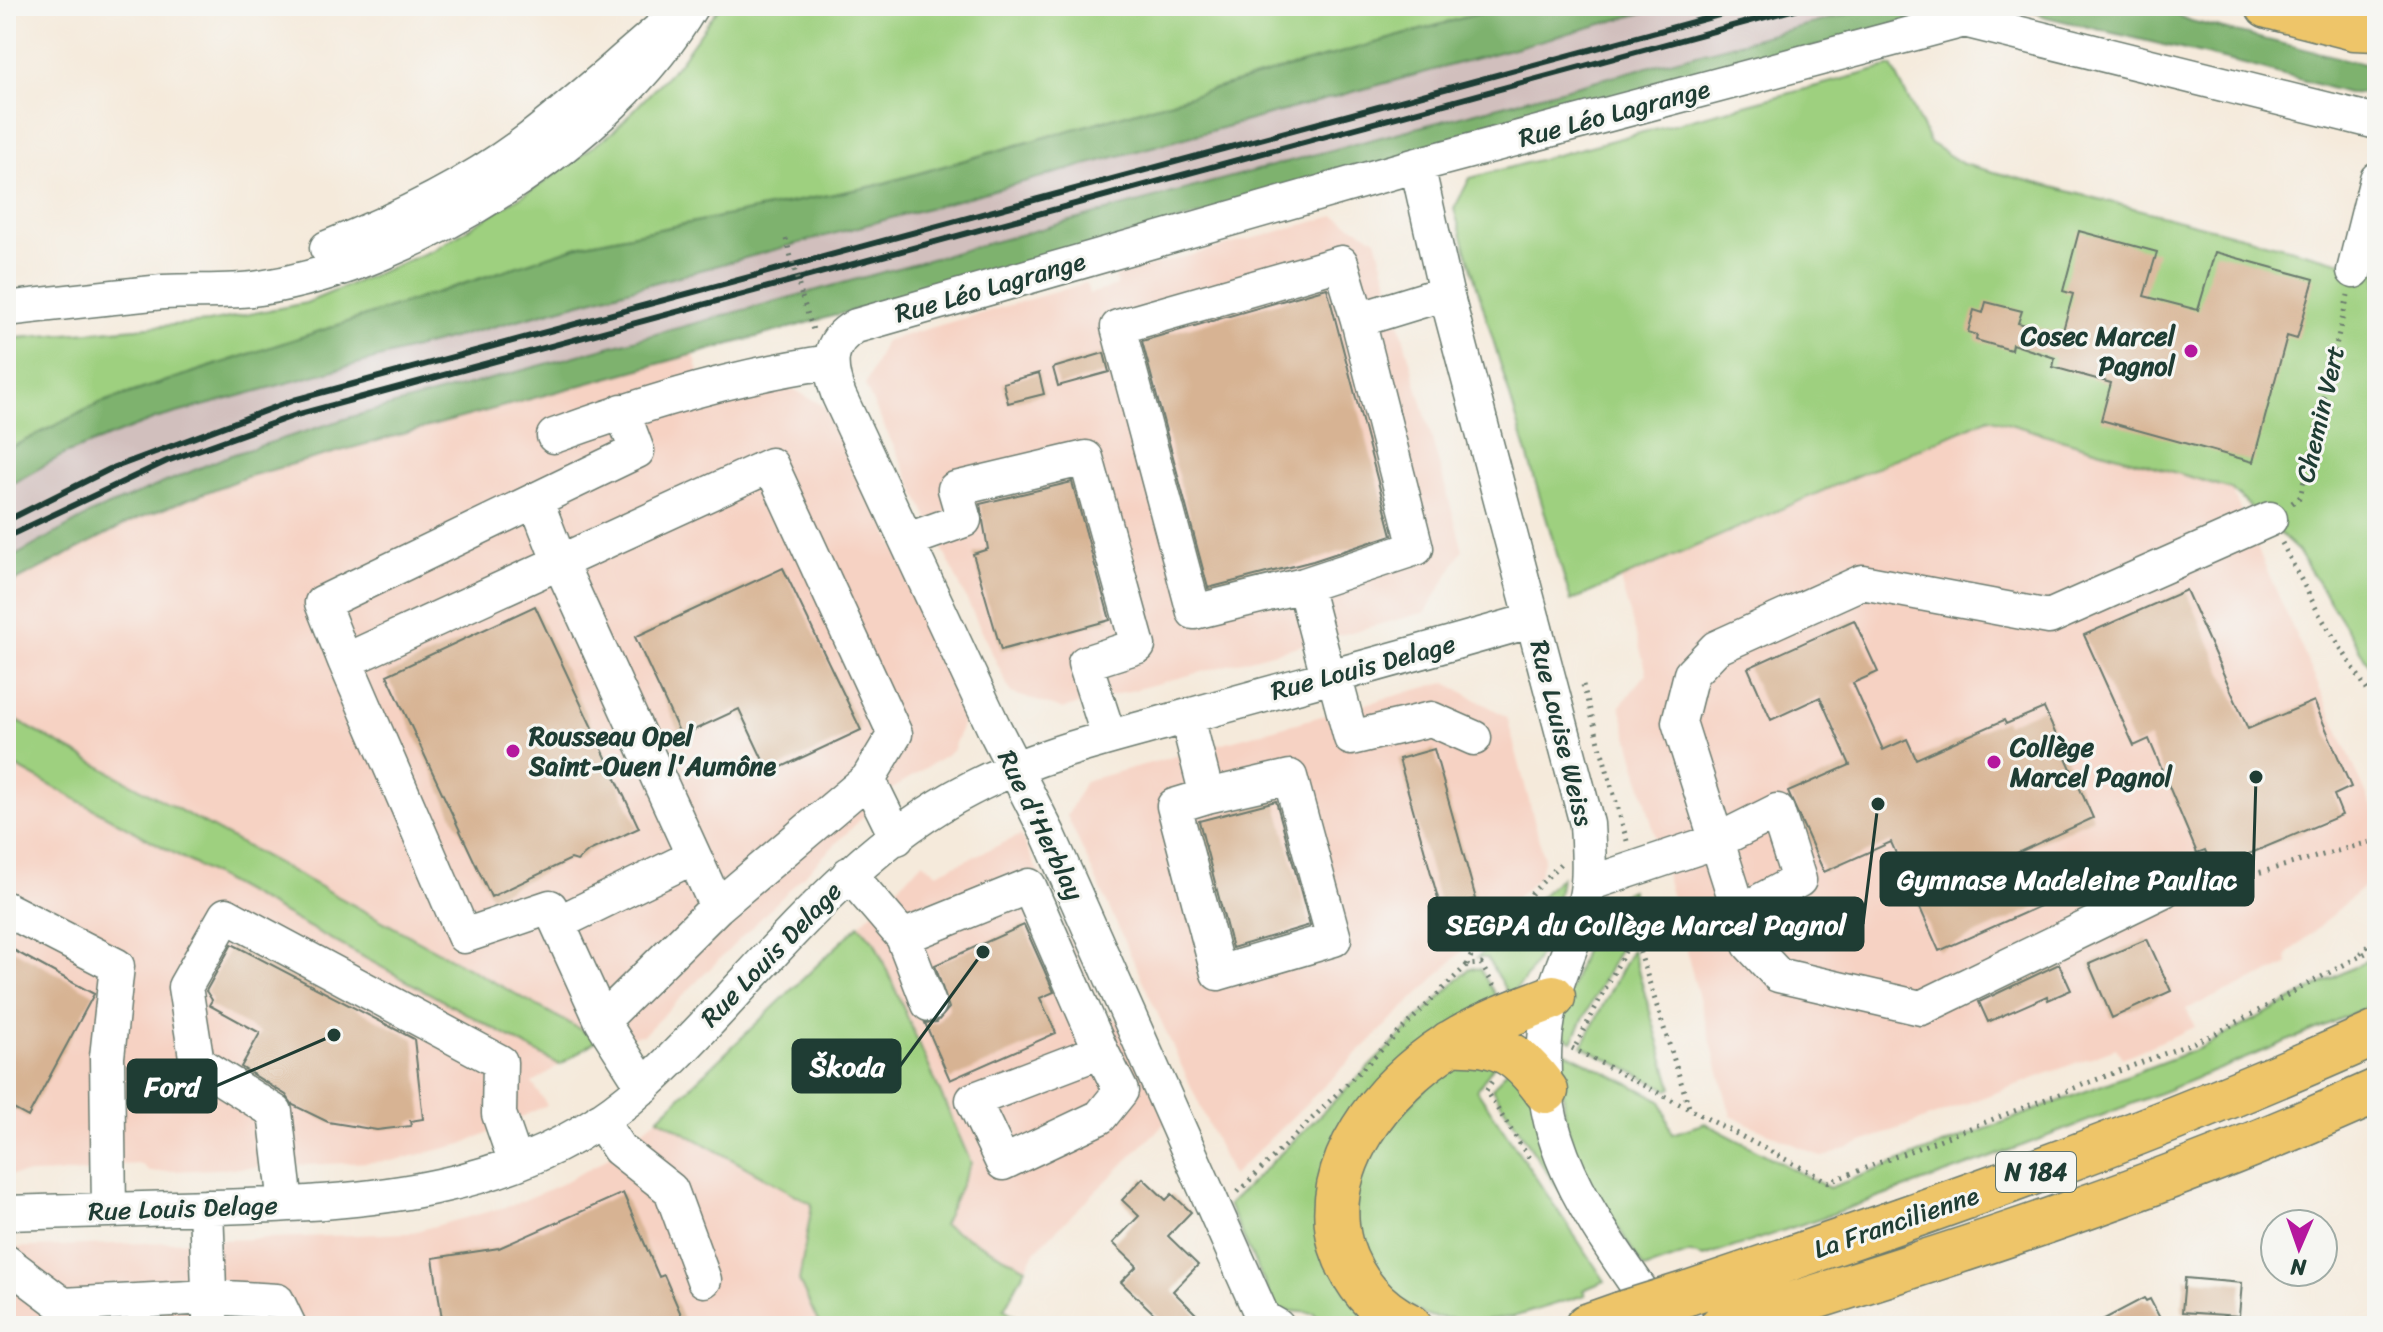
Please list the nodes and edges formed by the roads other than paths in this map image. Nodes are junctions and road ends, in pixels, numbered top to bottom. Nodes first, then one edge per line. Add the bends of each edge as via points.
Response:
1 (684, 6) edge
2 (691, 6) edge
3 (2268, 6) edge
4 (2369, 33) edge
5 (2377, 122) edge
6 (1417, 165) junction
7 (2377, 179) edge
8 (2354, 271) road end
9 (167, 292) junction
10 (1446, 293) junction
11 (6, 309) edge
12 (1358, 320) junction
13 (830, 362) junction
14 (622, 411) junction
15 (554, 436) dead end
16 (536, 501) junction
17 (2270, 519) road end
18 (908, 540) junction
19 (560, 563) junction
20 (1304, 585) junction
21 (1533, 620) junction
22 (345, 661) junction
23 (1331, 676) junction
24 (1187, 717) junction
25 (1109, 737) junction
26 (1474, 738) dead end
27 (1016, 767) junction
28 (868, 779) junction
29 (1207, 796) junction
30 (897, 838) junction
31 (1717, 841) junction
32 (693, 857) junction
33 (849, 874) junction
34 (1588, 884) junction
35 (2164, 890) dead end
36 (717, 907) junction
37 (6, 909) edge
38 (1740, 912) junction
39 (558, 923) junction
40 (903, 937) junction
41 (929, 1004) dead end
42 (602, 1021) junction
43 (1538, 1030) junction
44 (2377, 1033) edge
45 (1101, 1051) dead end
46 (644, 1087) junction
47 (1546, 1091) joint
48 (2377, 1091) edge
49 (600, 1120) junction
50 (516, 1163) junction
51 (286, 1204) junction
52 (206, 1207) junction
53 (109, 1210) junction
54 (6, 1213) edge
55 (1940, 1259) junction
56 (6, 1262) edge
57 (704, 1280) dead end
58 (209, 1307) junction
59 (1676, 1309) edge
60 (1604, 1320) edge
61 (289, 1326) edge
62 (1277, 1326) edge
63 (1410, 1326) edge
64 (1722, 1326) edge
65 (1813, 1326) edge

1 - 9 street via 550,123 456,187 326,249
2 - 9 street via 631,87 566,144 481,203 329,272 261,288
3 - 4 highway
5 - 6 street, Rue Léo Lagrange via 1964,20
6 - 10 street, Rue Louise Weiss
6 - 13 street, Rue Léo Lagrange via 856,326 844,332
7 - 8 street
9 - 11 street
10 - 12 street
10 - 21 street, Rue Louise Weiss
12 - 20 street via 1416,548
12 - 20 street via 1341,263 1118,327 1194,612
13 - 14 street via 766,371
13 - 18 street, Rue d'Herblay via 839,396
14 - 15 street
14 - 16 street via 637,451
16 - 19 street
16 - 22 street via 322,603
17 - 31 street via 2049,617 1862,582 1716,648 1691,674 1679,722
18 - 25 street via 964,520 955,489 1086,458 1138,646 1085,663
18 - 27 street, Rue d'Herblay
19 - 22 street
19 - 28 street via 771,465 895,734
19 - 32 street
20 - 23 street
21 - 23 street, Rue Louis Delage
21 - 34 street, Rue Louise Weiss via 1579,792
22 - 39 street via 464,936 550,907
23 - 24 street, Rue Louis Delage
23 - 26 street via 1351,738 1431,719
24 - 25 street, Rue Louis Delage
24 - 29 street
25 - 27 street, Rue Louis Delage
27 - 30 street, Rue Louis Delage via 946,802
27 - 62 street, Rue d'Herblay via 1263,1318
28 - 30 street
28 - 36 street
29 - 29 street via 1174,806 1218,973 1334,939 1290,777
30 - 33 street, Rue Louis Delage
31 - 34 street
31 - 38 street
31 - 38 street via 1777,811 1799,880
32 - 36 street
32 - 39 street
33 - 40 street
33 - 46 street, Rue Louis Delage
34 - 43 street, Rue Louise Weiss
35 - 38 street via 1921,1008 1778,975 1750,945
36 - 42 street
37 - 53 street via 117,966 107,1057
39 - 42 street
40 - 41 street
40 - 45 street via 1029,886
42 - 46 street
43 - 47 highway via 1533,1072
43 - 63 highway via 1450,1043 1417,1068 1360,1132 1342,1169 1336,1221 1346,1260 1375,1303
44 - 59 highway, La Francilienne / N 184 via 2160,1126
46 - 49 street, Rue Louis Delage
47 - 59 street via 1571,1183
48 - 55 highway, La Francilienne / N 184 via 2177,1173
49 - 50 street, Rue Louis Delage
49 - 57 street via 619,1149 671,1190
50 - 51 street, Rue Louis Delage via 427,1191
50 - 51 street via 499,1114 500,1062 226,915 185,987 197,1063 275,1112
51 - 52 street, Rue Louis Delage
52 - 53 street, Rue Louis Delage
52 - 58 street
53 - 54 street, Rue Louis Delage
55 - 64 highway, La Francilienne / N 184
55 - 65 highway
56 - 58 street via 63,1305
58 - 61 street via 277,1301
59 - 60 highway, La Francilienne / N 184, bridge

